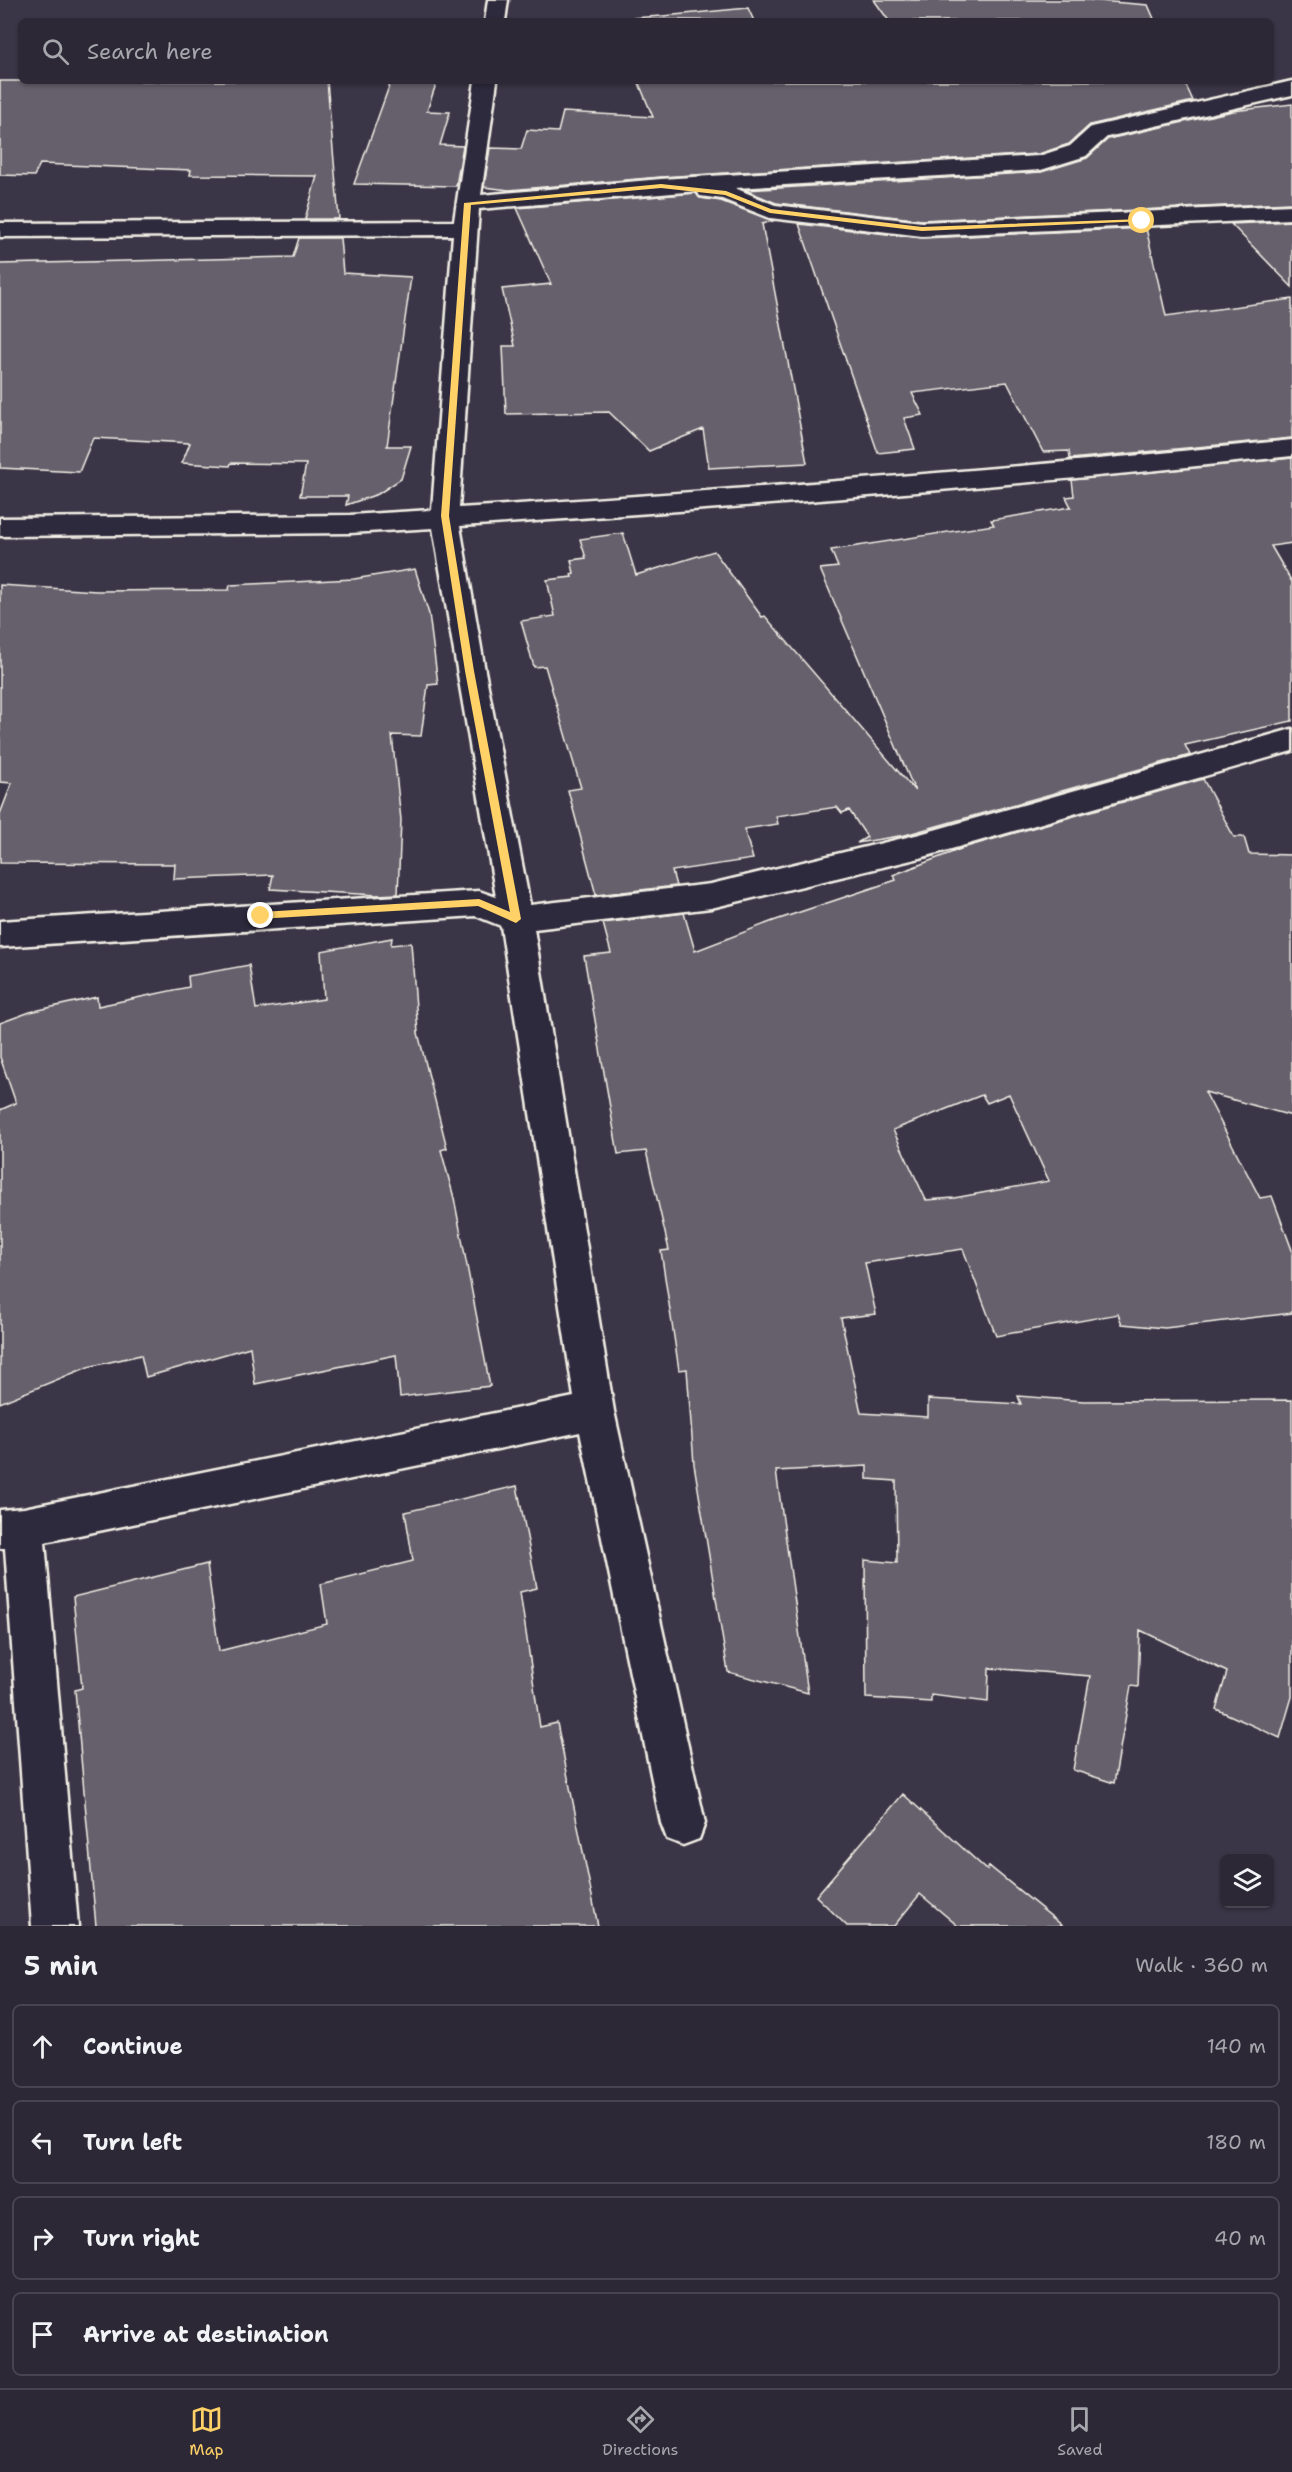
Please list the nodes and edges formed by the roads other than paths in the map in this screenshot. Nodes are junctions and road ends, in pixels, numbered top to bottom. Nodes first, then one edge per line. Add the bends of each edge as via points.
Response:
1 (498, 0) edge
2 (495, 18) edge
3 (486, 84) edge
4 (1292, 88) edge
5 (661, 186) junction
6 (1292, 212) edge
7 (466, 216) junction
8 (0, 230) edge
9 (1292, 448) edge
10 (445, 516) junction
11 (0, 527) edge
12 (1292, 740) edge
13 (516, 919) junction
14 (0, 934) edge
15 (595, 1411) junction
16 (12, 1528) edge
17 (683, 1823) dead end
18 (55, 1926) edge

1 - 2 street
3 - 7 street
4 - 5 street via 1099,132 1078,151 1041,164
5 - 6 street via 726,193 770,211 922,229
5 - 7 street
7 - 8 street
7 - 10 street
9 - 10 street via 752,498
10 - 11 street via 350,524
10 - 13 street
12 - 13 street via 920,846 711,896
13 - 14 street via 479,903
13 - 15 street
15 - 16 street
15 - 17 street
16 - 18 street

